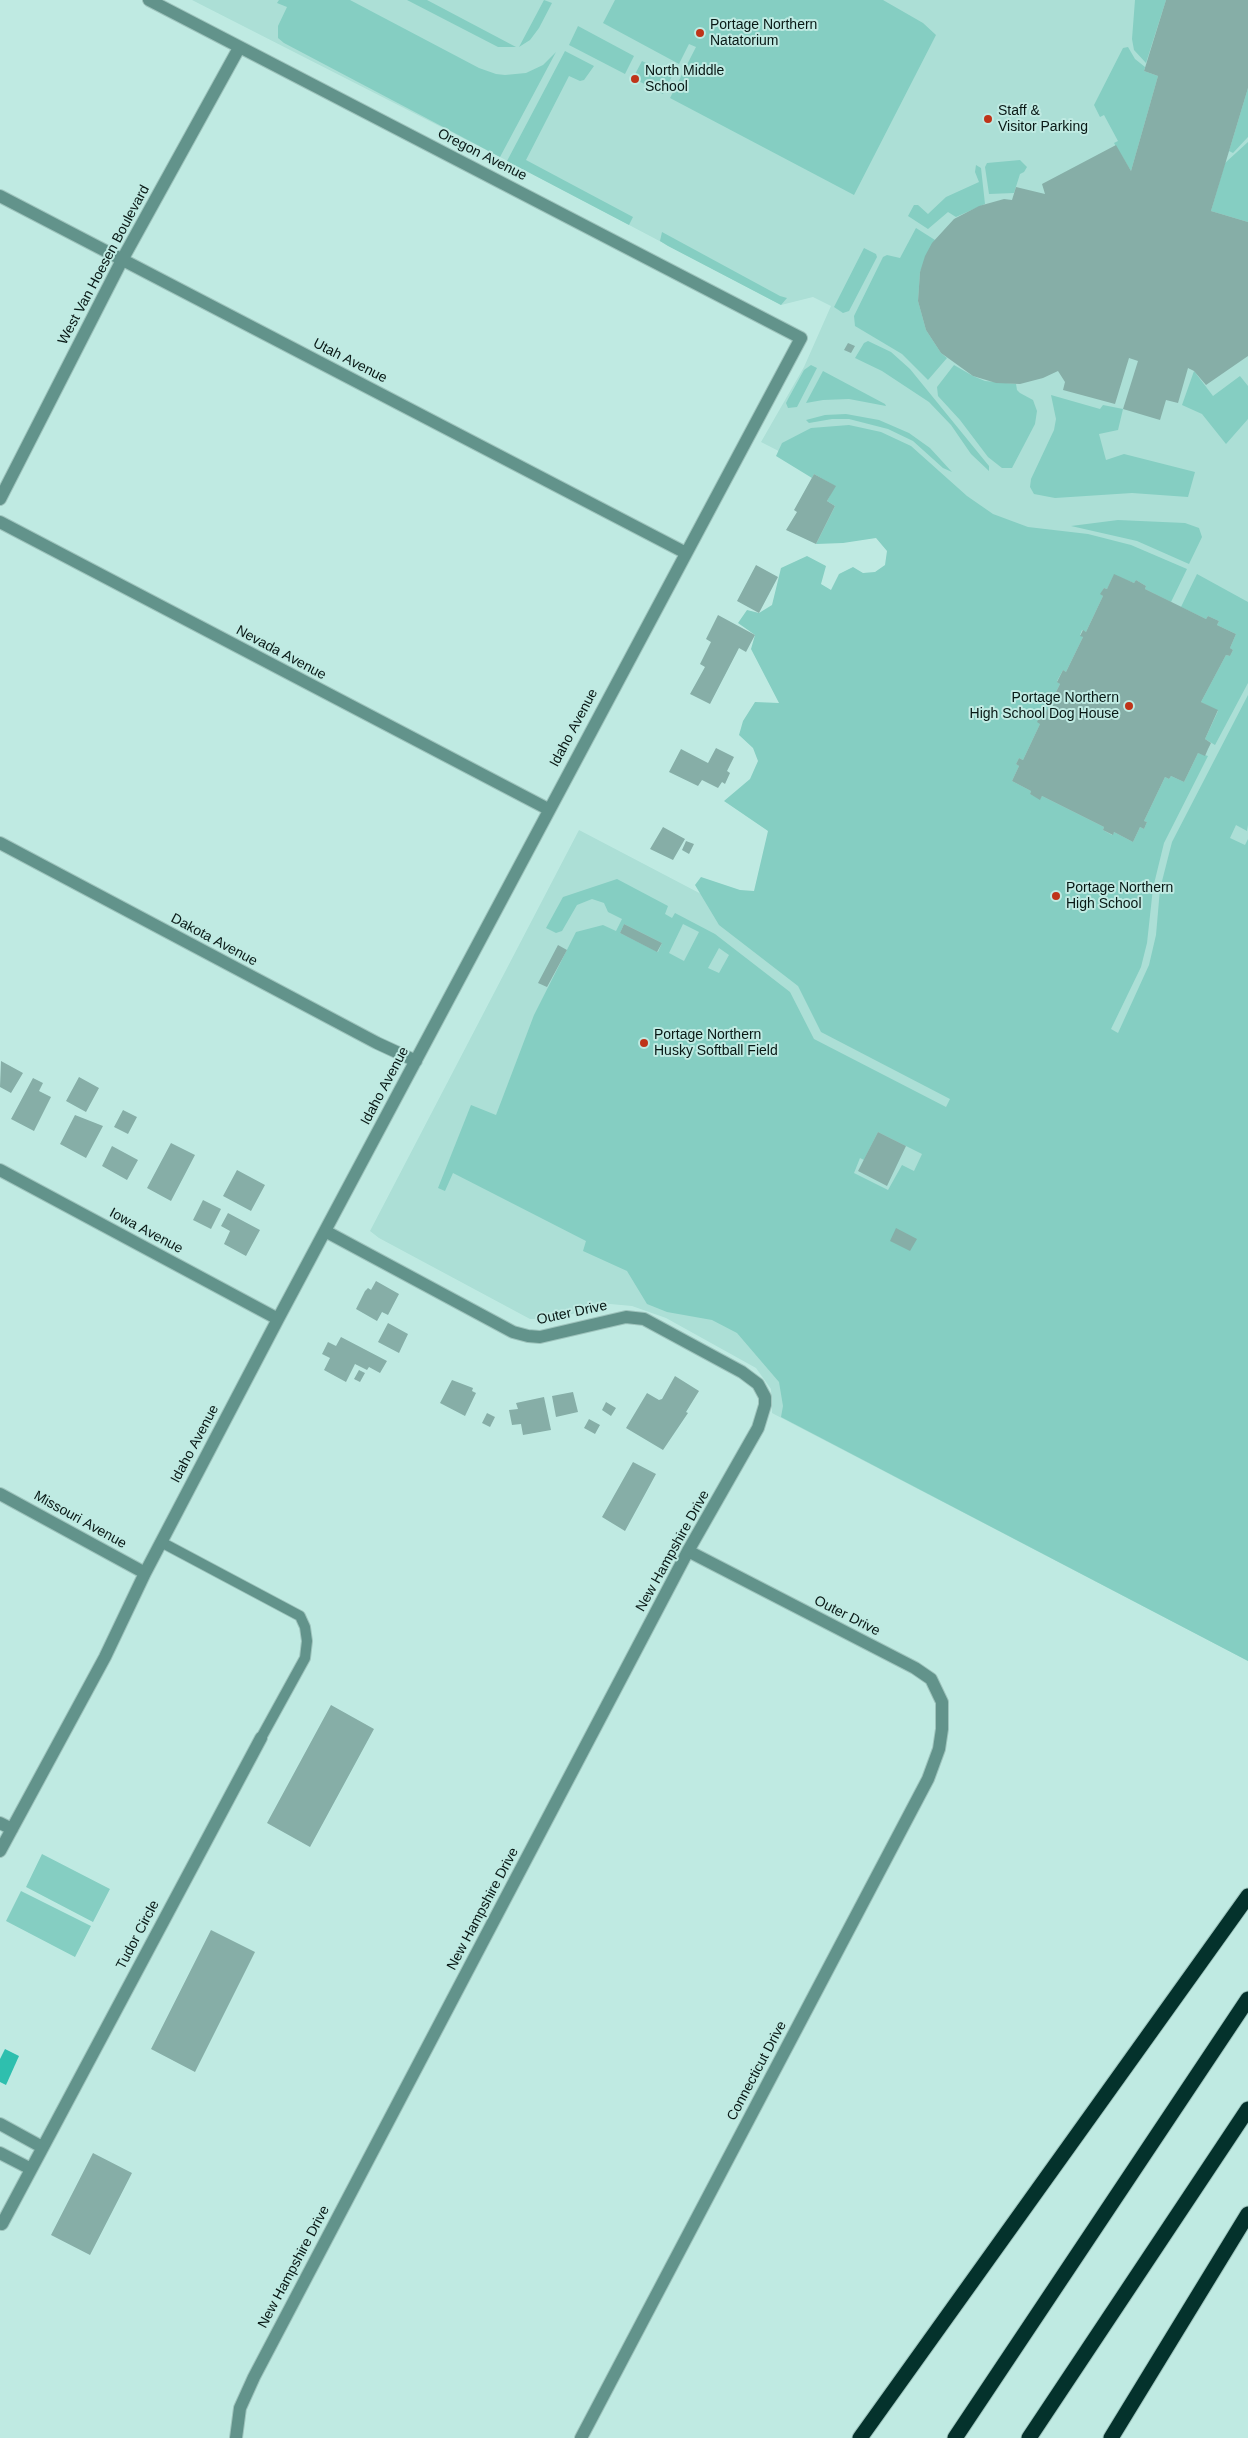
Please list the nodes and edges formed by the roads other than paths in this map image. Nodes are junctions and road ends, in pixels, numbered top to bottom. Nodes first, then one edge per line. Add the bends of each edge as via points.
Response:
1 (149, 0) edge
2 (239, 48) junction
3 (0, 196) edge
4 (122, 260) junction
5 (801, 338) joint
6 (0, 499) edge
7 (0, 522) edge
8 (686, 553) junction
9 (548, 809) junction
10 (0, 843) edge
11 (416, 1061) junction
12 (0, 1170) edge
13 (325, 1231) junction
14 (278, 1319) junction
15 (765, 1397) joint
16 (0, 1494) edge
17 (162, 1542) junction
18 (688, 1551) junction
19 (145, 1573) junction
20 (942, 1713) joint
21 (261, 1738) joint
22 (0, 1823) edge
23 (12, 1830) junction
24 (0, 1851) edge
25 (1248, 1896) edge
26 (1248, 1999) edge
27 (1248, 2109) edge
28 (0, 2124) edge
29 (42, 2147) junction
30 (0, 2153) edge
31 (31, 2169) junction
32 (1248, 2214) edge
33 (2, 2224) dead end
34 (236, 2438) edge
35 (581, 2438) edge
36 (860, 2438) edge
37 (955, 2438) edge
38 (1029, 2438) edge
39 (1111, 2438) edge

1 - 2 street, Oregon Avenue
2 - 4 street, West Van Hoesen Boulevard
2 - 5 street, Oregon Avenue
3 - 4 street, Utah Avenue
4 - 6 street, West Van Hoesen Boulevard
4 - 8 street, Utah Avenue
5 - 8 street, Idaho Avenue
7 - 9 street, Nevada Avenue
8 - 9 street, Idaho Avenue
9 - 11 street, Idaho Avenue
10 - 11 street, Dakota Avenue
11 - 13 street, Idaho Avenue
12 - 14 street, Iowa Avenue
13 - 14 street, Idaho Avenue
13 - 15 street, Outer Drive via 514,1332 528,1336 540,1337 626,1317 644,1319 742,1372 758,1384
14 - 17 street, Idaho Avenue
15 - 18 street, New Hampshire Drive via 758,1428
16 - 19 street, Missouri Avenue
17 - 19 street, Idaho Avenue
17 - 21 lane via 300,1616 306,1627 305,1658
18 - 20 street, Outer Drive via 915,1668 931,1679 942,1702
18 - 34 street, New Hampshire Drive via 254,2377 240,2408
19 - 23 street, Idaho Avenue via 105,1657
20 - 35 street, Connecticut Drive via 939,1749 928,1779
21 - 29 street, Tudor Circle
22 - 23 street
23 - 24 street, Idaho Avenue
25 - 36 highway
26 - 37 highway
27 - 38 highway
28 - 29 street
29 - 31 street, Tudor Circle
30 - 31 street
31 - 33 street, Tudor Circle
32 - 39 highway

